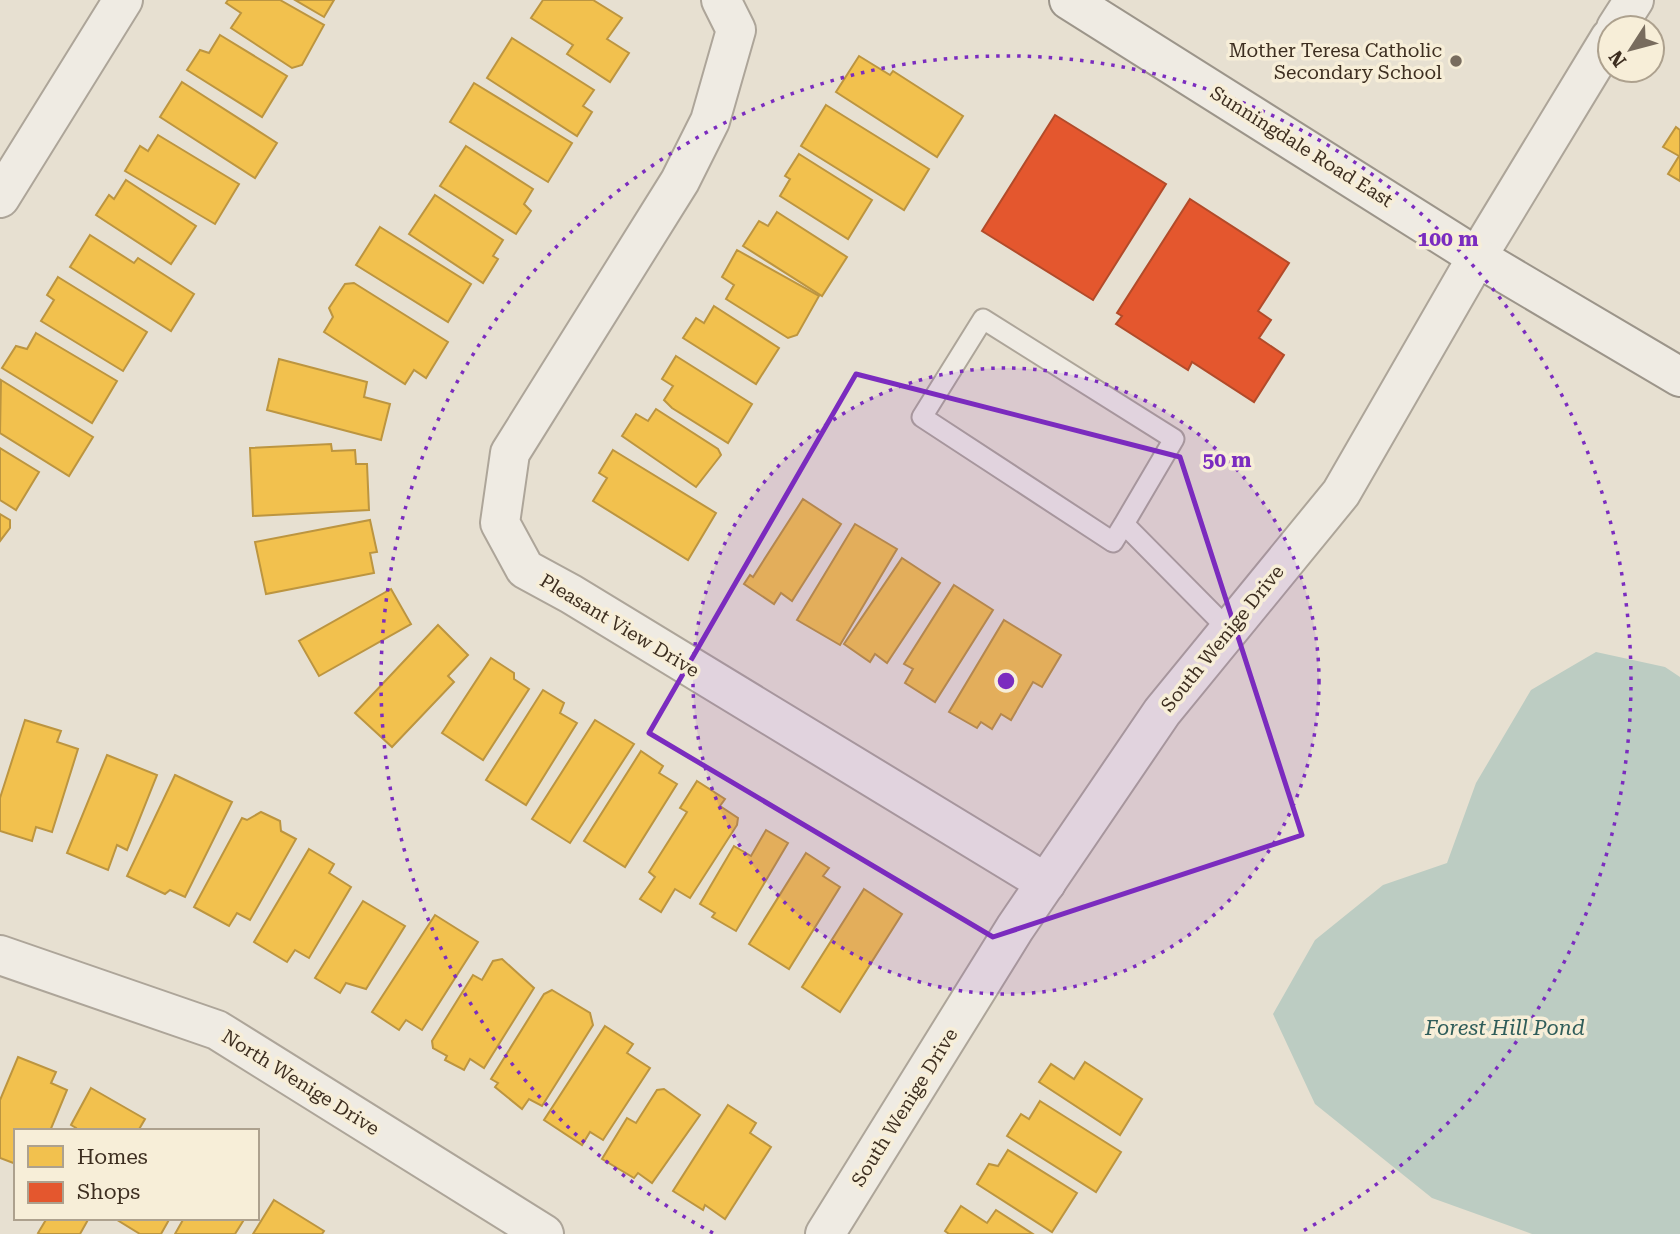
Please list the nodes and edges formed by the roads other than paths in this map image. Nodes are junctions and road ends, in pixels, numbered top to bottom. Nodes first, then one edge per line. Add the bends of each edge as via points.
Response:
1 (123, 0) edge
2 (721, 0) edge
3 (1069, 0) edge
4 (1596, 61) edge
5 (0, 198) edge
6 (1477, 257) junction
7 (1680, 377) edge
8 (1124, 524) junction
9 (1229, 630) junction
10 (1046, 883) junction
11 (0, 955) edge
12 (544, 1234) edge
13 (825, 1234) edge

1 - 5 street
2 - 10 street, Pleasant View Drive via 736,30 710,121 680,181 510,453 500,523 525,569
3 - 6 street, Sunningdale Road East
4 - 6 street, South Wenige Drive
6 - 7 street, Sunningdale Road East
6 - 9 street, South Wenige Drive via 1341,494
8 - 8 lane via 1174,439 983,318 922,417 1113,542
8 - 9 lane
9 - 10 street, South Wenige Drive via 1162,712
10 - 13 street, South Wenige Drive
11 - 12 street, North Wenige Drive via 217,1030

